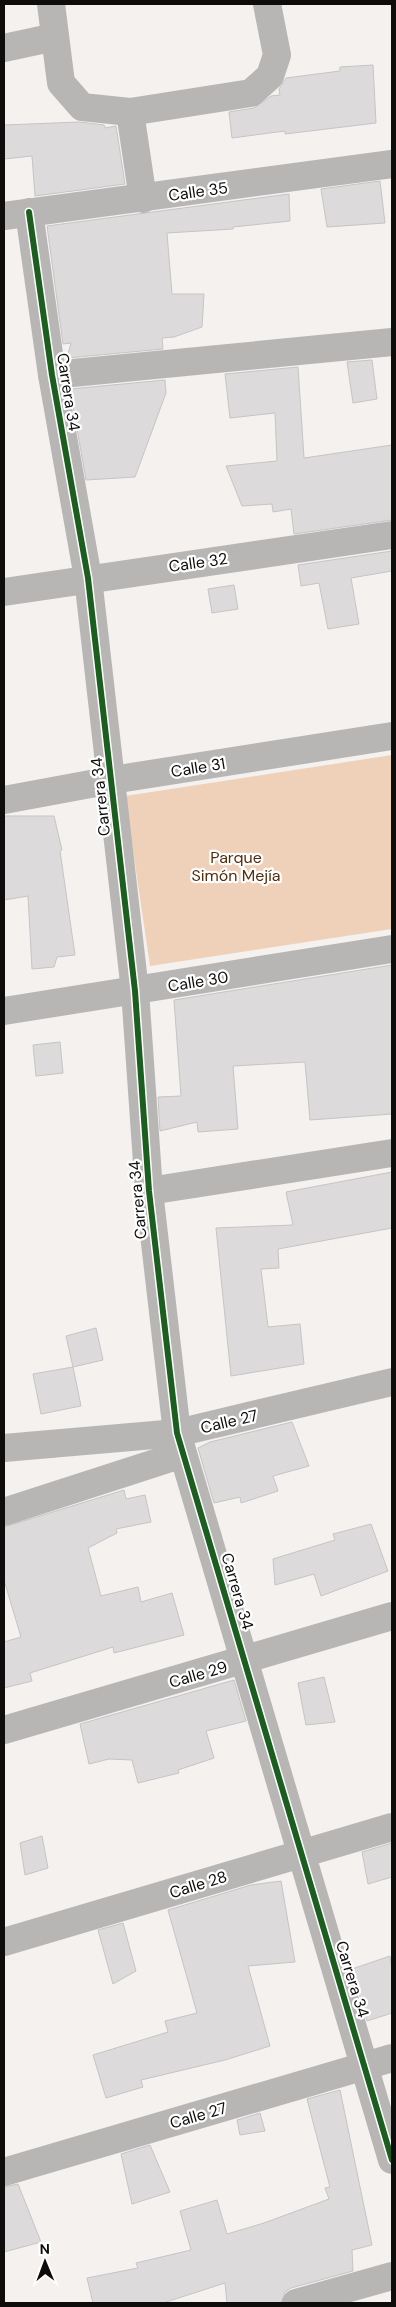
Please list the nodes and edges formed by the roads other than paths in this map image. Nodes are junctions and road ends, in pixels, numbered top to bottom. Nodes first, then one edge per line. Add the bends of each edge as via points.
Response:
1 (51, 4) edge
2 (267, 4) edge
3 (55, 37) junction
4 (4, 48) edge
5 (130, 112) junction
6 (392, 164) edge
7 (143, 199) junction
8 (16, 214) edge
9 (392, 342) edge
10 (52, 375) junction
11 (392, 534) edge
12 (88, 578) junction
13 (4, 592) edge
14 (392, 736) edge
15 (112, 780) junction
16 (4, 800) edge
17 (392, 949) edge
18 (134, 991) junction
19 (4, 1011) edge
20 (392, 1153) edge
21 (149, 1192) junction
22 (392, 1382) edge
23 (180, 1443) junction
24 (4, 1448) edge
25 (4, 1512) edge
26 (392, 1616) edge
27 (244, 1660) junction
28 (4, 1730) edge
29 (392, 1827) edge
30 (300, 1854) junction
31 (4, 1942) edge
32 (392, 2058) edge
33 (365, 2066) junction
34 (392, 2160) edge
35 (4, 2172) edge
36 (392, 2276) edge
37 (296, 2303) edge

1 - 3 street
2 - 5 street via 277,55 270,76 250,92
3 - 4 street
3 - 5 street via 61,82 82,107
5 - 7 street
6 - 7 street, Calle 35
7 - 8 street, Calle 35
8 - 10 street, Carrera 34
9 - 10 street
10 - 12 street, Carrera 34
11 - 12 street, Calle 32
12 - 13 street, Calle 32
12 - 15 street, Carrera 34
14 - 15 street, Calle 31
15 - 16 street, Calle 31
15 - 18 street, Carrera 34
17 - 18 street, Calle 30
18 - 19 street, Calle 30
18 - 21 street, Carrera 34
20 - 21 street
21 - 23 street, Carrera 34
22 - 23 street, Calle 27
23 - 24 street, Calle 27
23 - 25 street
23 - 27 street, Carrera 34
26 - 27 street, Calle 29
27 - 28 street, Calle 29
27 - 30 street, Carrera 34
29 - 30 street, Calle 28
30 - 31 street, Calle 28
30 - 33 street, Carrera 34
32 - 33 street, Calle 27
33 - 34 street, Carrera 34
33 - 35 street, Calle 27
36 - 37 street

